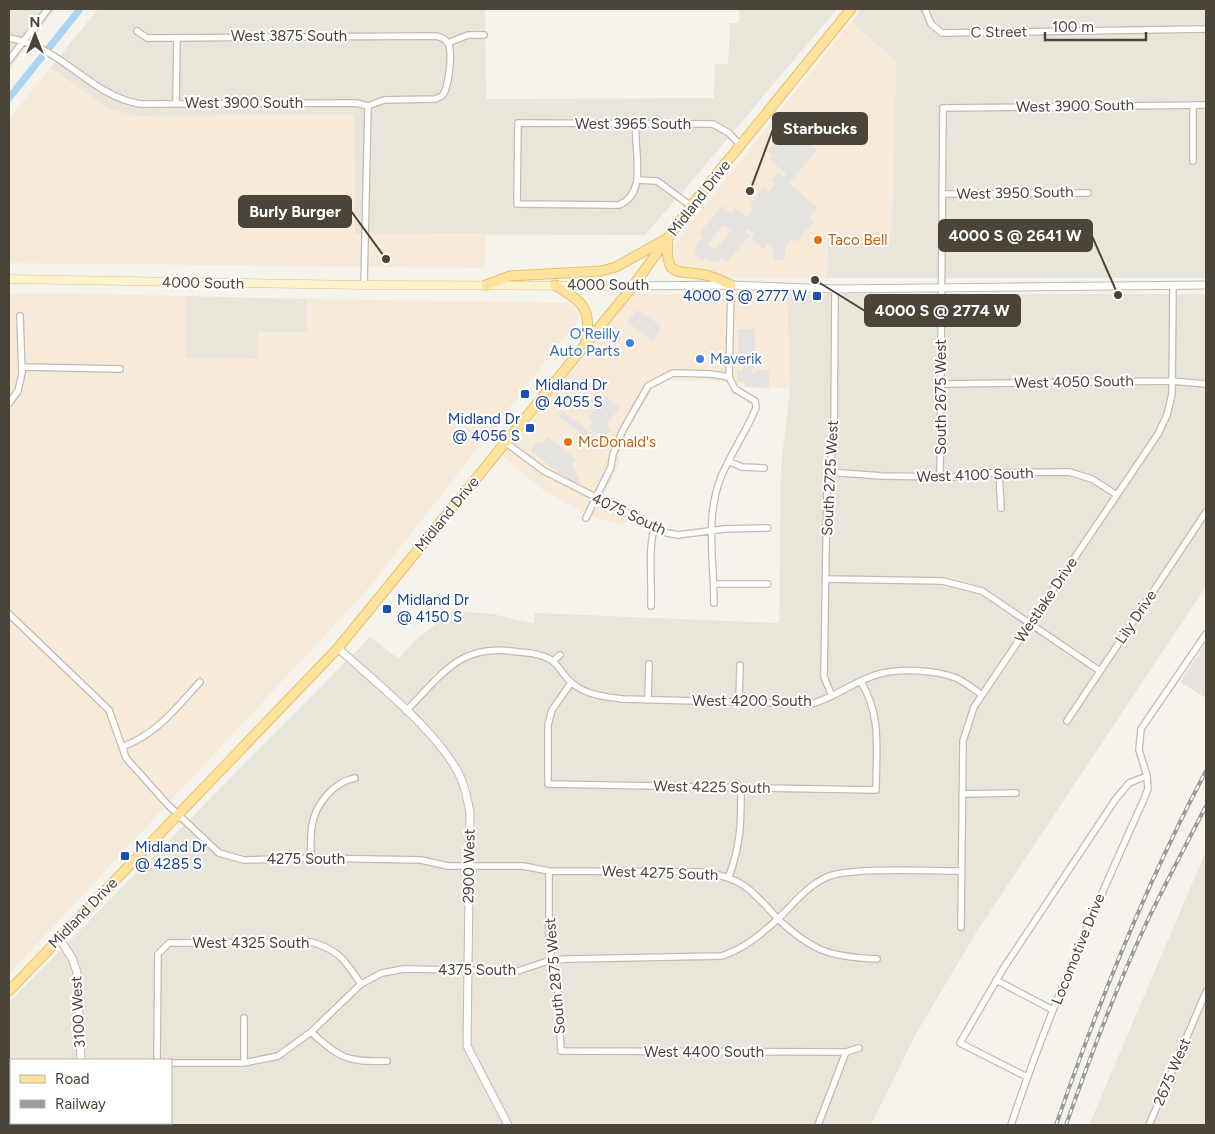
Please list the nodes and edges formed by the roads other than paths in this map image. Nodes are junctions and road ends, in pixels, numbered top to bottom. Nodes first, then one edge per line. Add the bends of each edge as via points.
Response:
1 (48, 9) edge
2 (851, 9) edge
3 (925, 9) edge
4 (1206, 29) edge
5 (137, 31) dead end
6 (484, 34) dead end
7 (9, 38) edge
8 (177, 38) junction
9 (24, 40) junction
10 (446, 41) junction
11 (9, 60) edge
12 (176, 104) junction
13 (1193, 105) junction
14 (1206, 105) edge
15 (368, 106) junction
16 (943, 108) joint
17 (636, 124) junction
18 (740, 145) junction
19 (1192, 161) dead end
20 (637, 180) junction
21 (1088, 192) dead end
22 (942, 194) junction
23 (691, 206) junction
24 (668, 238) junction
25 (9, 279) edge
26 (731, 284) junction
27 (364, 285) junction
28 (486, 285) junction
29 (555, 285) junction
30 (1173, 285) junction
31 (1206, 285) edge
32 (633, 286) junction
33 (942, 287) junction
34 (835, 289) junction
35 (20, 316) dead end
36 (586, 343) junction
37 (22, 367) junction
38 (120, 369) dead end
39 (729, 377) junction
40 (1172, 381) junction
41 (941, 384) junction
42 (1206, 384) edge
43 (9, 403) edge
44 (505, 442) junction
45 (730, 462) junction
46 (764, 468) dead end
47 (828, 472) junction
48 (999, 473) junction
49 (940, 477) junction
50 (1117, 495) junction
51 (596, 499) junction
52 (1001, 508) dead end
53 (1206, 512) edge
54 (586, 518) dead end
55 (654, 528) junction
56 (768, 528) dead end
57 (711, 531) junction
58 (826, 580) junction
59 (714, 584) junction
60 (768, 584) dead end
61 (714, 603) dead end
62 (651, 606) dead end
63 (9, 614) edge
64 (1030, 624) junction
65 (1206, 634) edge
66 (338, 648) junction
67 (560, 655) dead end
68 (553, 661) junction
69 (649, 664) dead end
70 (740, 665) dead end
71 (1100, 671) junction
72 (200, 682) dead end
73 (862, 682) junction
74 (571, 683) junction
75 (982, 695) junction
76 (832, 696) junction
77 (648, 700) junction
78 (739, 702) junction
79 (406, 711) junction
80 (1066, 721) dead end
81 (122, 747) junction
82 (1147, 776) junction
83 (355, 778) dead end
84 (741, 788) junction
85 (1016, 793) dead end
86 (962, 794) junction
87 (179, 815) junction
88 (311, 858) junction
89 (448, 866) joint
90 (468, 866) junction
91 (549, 871) junction
92 (960, 871) junction
93 (729, 876) junction
94 (778, 919) junction
95 (961, 927) dead end
96 (59, 938) junction
97 (877, 959) dead end
98 (550, 960) junction
99 (467, 970) junction
100 (996, 980) junction
101 (361, 984) junction
102 (9, 991) edge
103 (1206, 992) edge
104 (1053, 1010) junction
105 (244, 1018) dead end
106 (312, 1032) junction
107 (859, 1048) dead end
108 (561, 1051) joint
109 (846, 1052) junction
110 (81, 1059) edge
111 (157, 1059) edge
112 (387, 1061) dead end
113 (172, 1063) edge
114 (244, 1063) junction
115 (1027, 1077) junction
116 (508, 1125) edge
117 (818, 1125) edge
118 (1011, 1125) edge
119 (1150, 1125) edge

1 - 9 street
2 - 18 main road, Midland Drive
3 - 4 street, C Street via 931,24 942,33
5 - 8 street, West 3875 South via 147,38
6 - 10 street, West 3875 South
7 - 9 street, West 3900 South
8 - 10 street, West 3875 South via 436,36
8 - 12 street
9 - 11 street
9 - 12 street, West 3900 South via 57,57 122,101
10 - 15 street, West 3900 South via 448,83 442,96 435,99 384,100
12 - 15 street, West 3900 South via 356,102
13 - 14 street, West 3900 South
13 - 16 street, West 3900 South
13 - 19 street
15 - 27 street
16 - 22 street, South 2675 West
17 - 18 street, West 3965 South via 713,124 729,133
17 - 20 street
17 - 20 street, West 3965 South via 518,123 517,204 619,205 634,194
18 - 23 main road, Midland Drive
20 - 23 street via 656,181
21 - 22 street, West 3950 South
22 - 33 street, South 2675 West
23 - 24 main road, Midland Drive
24 - 26 main road via 666,258 672,268
24 - 28 main road via 616,267 601,271 510,276
24 - 32 main road, Midland Drive
25 - 27 main road, 4000 South
26 - 32 street, 4000 South
26 - 34 street, 4000 South
26 - 39 street
27 - 28 main road, 4000 South
28 - 29 main road, 4000 South
29 - 32 main road, 4000 South
29 - 36 main road via 586,309 589,327
30 - 31 street, 4000 South
30 - 33 street, 4000 South
30 - 40 street, Westlake Drive
32 - 36 main road, Midland Drive
33 - 34 street, 4000 South
33 - 41 street, South 2675 West
34 - 47 street, South 2725 West via 834,436
35 - 37 street
36 - 44 main road, Midland Drive
37 - 38 street
37 - 43 street via 18,391
39 - 45 street via 735,389 755,401 756,408
39 - 51 street via 673,373 648,386 623,430
40 - 41 street, West 4050 South
40 - 42 street, West 4050 South
40 - 50 street, Westlake Drive via 1172,394 1161,428
41 - 49 street, South 2675 West
44 - 51 street, 4075 South via 544,472
44 - 66 main road, Midland Drive
45 - 46 street via 742,467
45 - 57 street via 721,477
47 - 49 street, West 4100 South
47 - 58 street, South 2725 West
48 - 49 street, West 4100 South
48 - 50 street, West 4100 South via 1068,472 1092,479
48 - 52 street
50 - 64 street, Westlake Drive
51 - 54 street
51 - 55 street, 4075 South
53 - 71 street, Lily Drive
55 - 57 street, 4075 South via 678,535
55 - 62 street
56 - 57 street, 4075 South
57 - 59 street
58 - 64 street via 942,581 982,591
58 - 76 street, South 2725 West via 824,677
59 - 60 street
59 - 61 street
63 - 81 street, 4275 South via 109,710
64 - 71 street
64 - 75 street, Westlake Drive
65 - 82 street via 1142,729 1139,750
66 - 79 street, 2900 West
66 - 87 main road, Midland Drive
67 - 68 street
68 - 74 street, West 4200 South
68 - 79 street via 498,649 462,657
69 - 77 street
70 - 78 street
71 - 80 street, Lily Drive
72 - 81 street via 157,728 142,740
73 - 75 street, West 4200 South via 878,674 900,671 940,673 957,678
73 - 76 street, West 4200 South
73 - 84 street, West 4225 South via 872,700 876,724 876,790
74 - 77 street, West 4200 South via 602,697
74 - 84 street, West 4225 South via 552,710 548,725 548,784
75 - 86 street, Westlake Drive via 974,707 963,741
76 - 78 street, West 4200 South via 812,704
77 - 78 street, West 4200 South
79 - 90 street, 2900 West via 458,772 470,812
81 - 87 street, 4275 South via 126,758
82 - 100 street via 1133,780 1122,790
82 - 104 street, Locomotive Drive via 1148,788 1144,799
83 - 88 street via 342,780 317,811 312,825
84 - 93 street via 741,834
85 - 86 street
86 - 92 street, Westlake Drive
87 - 88 street, 4275 South via 219,854 244,860
87 - 96 main road, Midland Drive
88 - 89 street, 4275 South via 421,860
89 - 90 street, West 4275 South
90 - 91 street, West 4275 South via 523,866
90 - 99 street, 2900 West
91 - 93 street, West 4275 South via 706,872
91 - 98 street, South 2875 West
92 - 94 street via 855,872 828,876 806,890
92 - 95 street, Westlake Drive
93 - 94 street, West 4275 South via 748,887
94 - 97 street via 799,939 823,952 849,958
94 - 98 street, 4375 South via 759,937 722,956
96 - 102 main road, Midland Drive
96 - 110 street, 3100 West via 72,958 76,972
98 - 99 street, 4375 South via 518,971
98 - 108 street, South 2875 West via 558,990
99 - 101 street, 4375 South via 404,969 382,973
99 - 116 street, 2900 West via 467,1046
100 - 104 street
100 - 115 street via 960,1043
101 - 106 street, 4375 South
101 - 111 street, West 4325 South via 330,947 312,942 169,943 158,954
103 - 119 street, 2675 West
104 - 115 street, Locomotive Drive
105 - 114 street
106 - 112 street via 344,1059
106 - 114 street, 4375 South via 278,1056
107 - 109 street, West 4400 South
108 - 109 street, West 4400 South
109 - 117 street
113 - 114 street, 4375 South
115 - 118 street, Locomotive Drive

